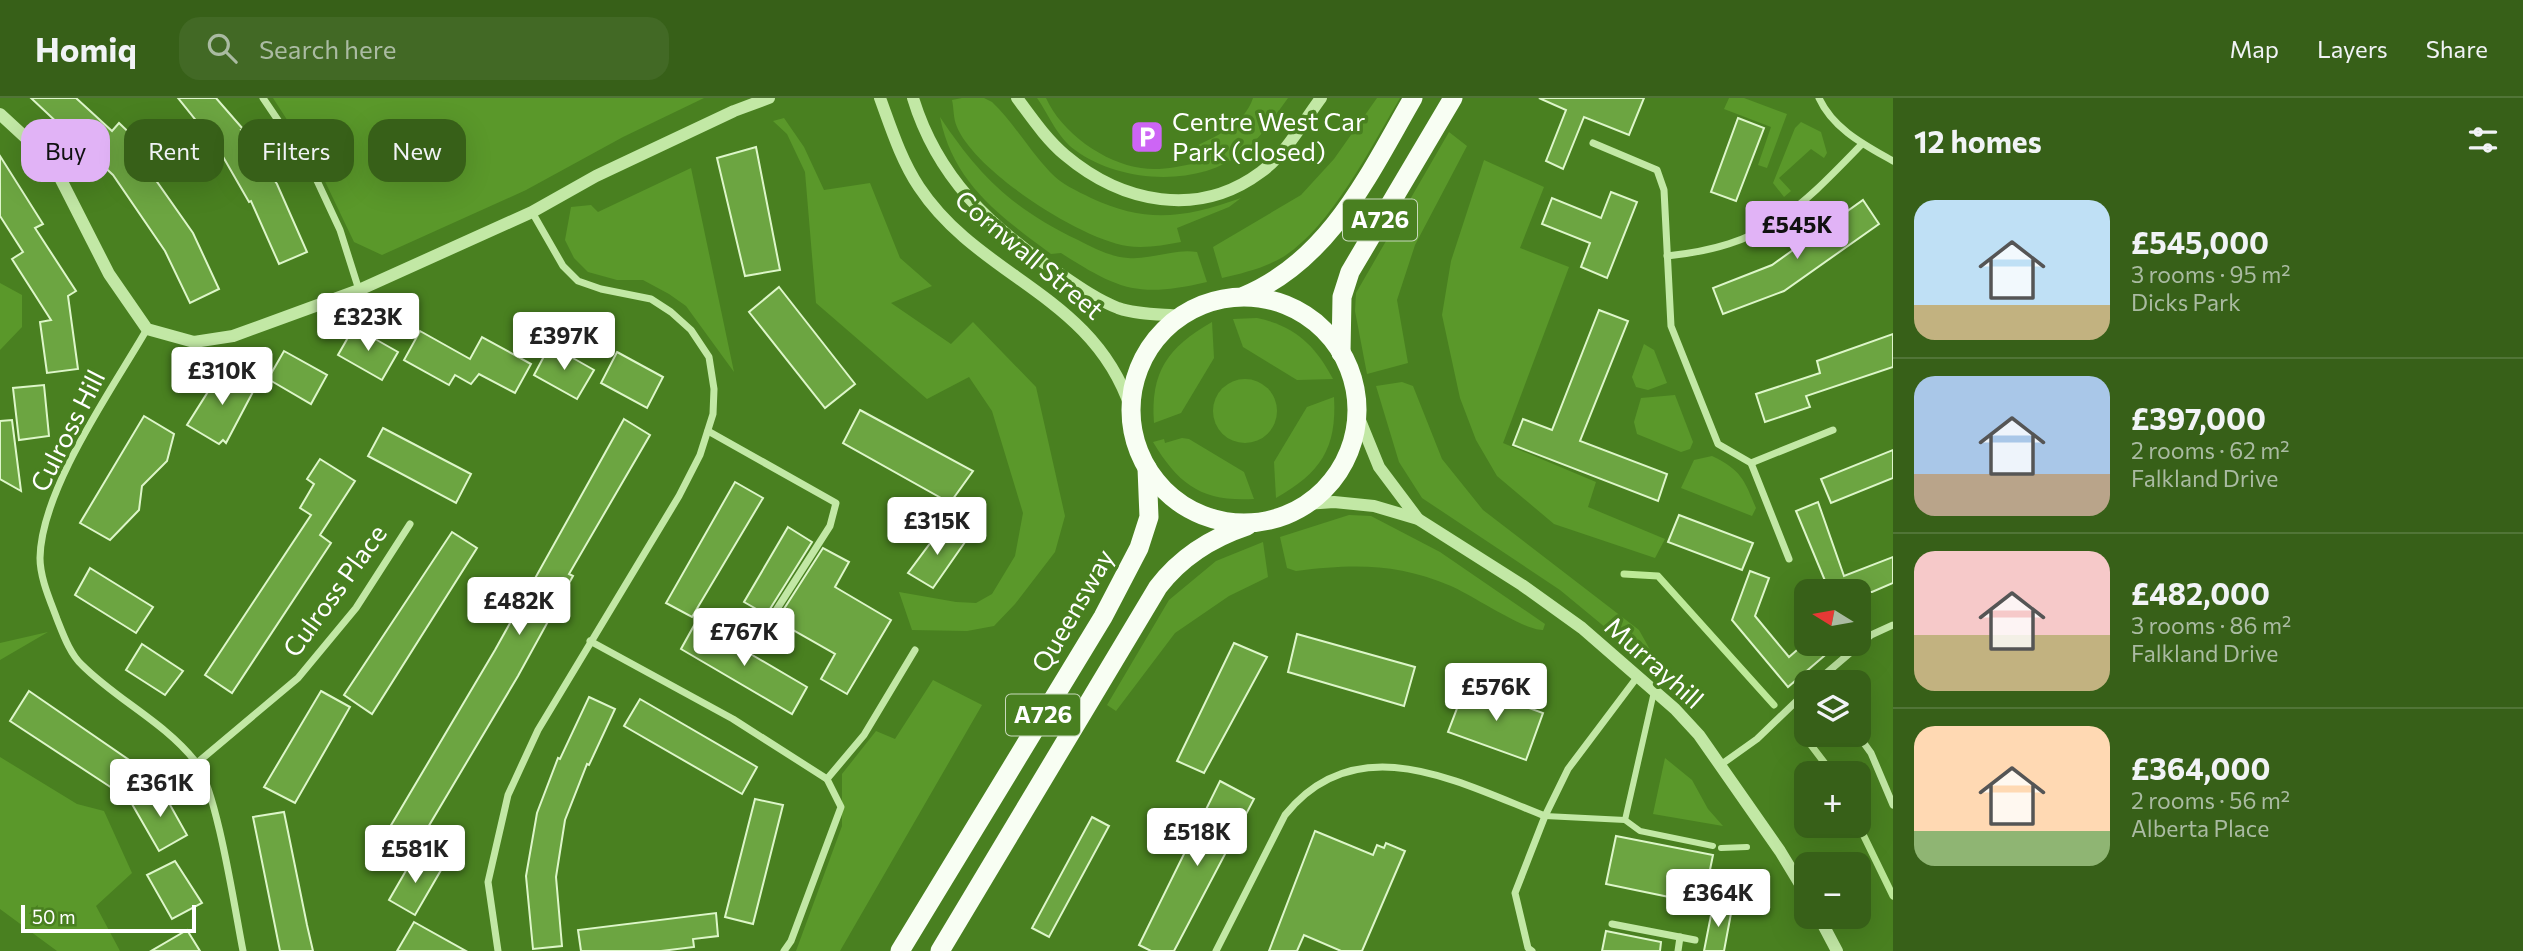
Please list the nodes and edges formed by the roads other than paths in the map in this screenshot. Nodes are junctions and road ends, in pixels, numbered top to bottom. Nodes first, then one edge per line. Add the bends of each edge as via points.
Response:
1 (263, 98) edge
2 (769, 98) edge
3 (880, 98) edge
4 (913, 98) edge
5 (1017, 98) edge
6 (1321, 98) edge
7 (1413, 98) edge
8 (1453, 98) edge
9 (1819, 98) edge
10 (0, 114) edge
11 (1593, 143) dead end
12 (1862, 144) junction
13 (1893, 161) edge
14 (532, 212) junction
15 (1667, 256) junction
16 (359, 290) junction
17 (1253, 295) junction
18 (1182, 316) junction
19 (147, 329) junction
20 (1343, 356) junction
21 (1131, 409) junction
22 (1357, 413) junction
23 (708, 430) junction
24 (1833, 430) dead end
25 (1751, 463) junction
26 (1146, 467) junction
27 (1299, 508) junction
28 (1418, 519) junction
29 (410, 524) dead end
30 (1248, 524) junction
31 (1789, 559) dead end
32 (775, 612) dead end
33 (1893, 625) edge
34 (590, 641) junction
35 (915, 650) dead end
36 (1830, 670) edge
37 (1638, 676) junction
38 (1655, 691) junction
39 (1794, 704) edge
40 (1867, 747) edge
41 (197, 763) junction
42 (1718, 766) junction
43 (827, 779) junction
44 (1893, 805) edge
45 (1545, 816) junction
46 (1625, 820) junction
47 (1747, 847) dead end
48 (1794, 874) edge
49 (1612, 924) dead end
50 (1826, 929) edge
51 (1680, 937) junction
52 (1695, 940) dead end
53 (243, 951) edge
54 (498, 951) edge
55 (784, 951) edge
56 (900, 951) edge
57 (940, 951) edge
58 (1216, 951) edge
59 (1532, 951) edge
60 (1678, 951) edge
61 (1838, 951) edge

1 - 16 street via 313,172 340,230
2 - 14 street via 596,176
3 - 21 street, Cornwall Street via 919,188 990,258 1085,329 1119,377
4 - 18 street, Cornwall Street via 946,171 999,231 1074,284 1116,307
5 - 6 street via 1054,144 1083,169 1130,192 1181,202 1222,193 1262,172
7 - 17 highway, A726 via 1336,226 1307,257
8 - 20 highway, A726 via 1350,272 1342,297
9 - 12 street via 1827,115
10 - 19 street via 52,162 109,274
11 - 15 street via 1657,170 1664,190
12 - 13 street
12 - 15 street via 1783,220 1708,251
14 - 16 street
14 - 23 street via 563,266 578,281 651,299 691,330 709,357 714,389
15 - 25 street via 1671,326 1718,444
16 - 19 street via 233,336 194,342
17 - 18 highway, A726 via 1211,303
17 - 20 highway, A726 via 1315,321
18 - 21 highway, A726 via 1156,338 1142,362
19 - 41 street, Culross Hill via 61,483 46,523 40,559 62,633 80,663 148,716
20 - 22 highway, A726
21 - 26 highway, A726
22 - 27 highway, A726 via 1341,466 1324,489
22 - 28 street, Murrayhill via 1379,467
23 - 32 street via 836,503 830,526
23 - 34 street via 679,496
24 - 25 street
25 - 31 street
26 - 30 highway, A726 via 1173,498 1191,509
26 - 56 highway, Queensway / A726 via 1149,517 1139,548 1103,617
27 - 28 street, Murrayhill via 1334,502 1374,506
27 - 30 highway, A726
28 - 37 street, Murrayhill via 1522,585
29 - 41 street, Culross Place via 356,608 298,678
30 - 57 highway, A726 via 1185,558 1158,587
33 - 36 street via 1871,635
34 - 43 street via 733,719
34 - 54 street via 538,730 508,795 488,881
35 - 43 street via 864,735
37 - 38 street, Murrayhill
37 - 45 street via 1567,769
38 - 42 street, Murrayhill via 1699,735
38 - 46 street
39 - 42 street via 1757,739
40 - 44 street
41 - 53 street, Culross Hill via 210,799
42 - 48 street, Murrayhill
43 - 55 street via 841,807 792,941
45 - 46 street
45 - 58 street via 1426,770 1401,765 1326,777 1285,815
45 - 59 street via 1515,893
46 - 47 street via 1640,831 1717,847
49 - 51 street
50 - 61 street
51 - 52 street
51 - 60 street

